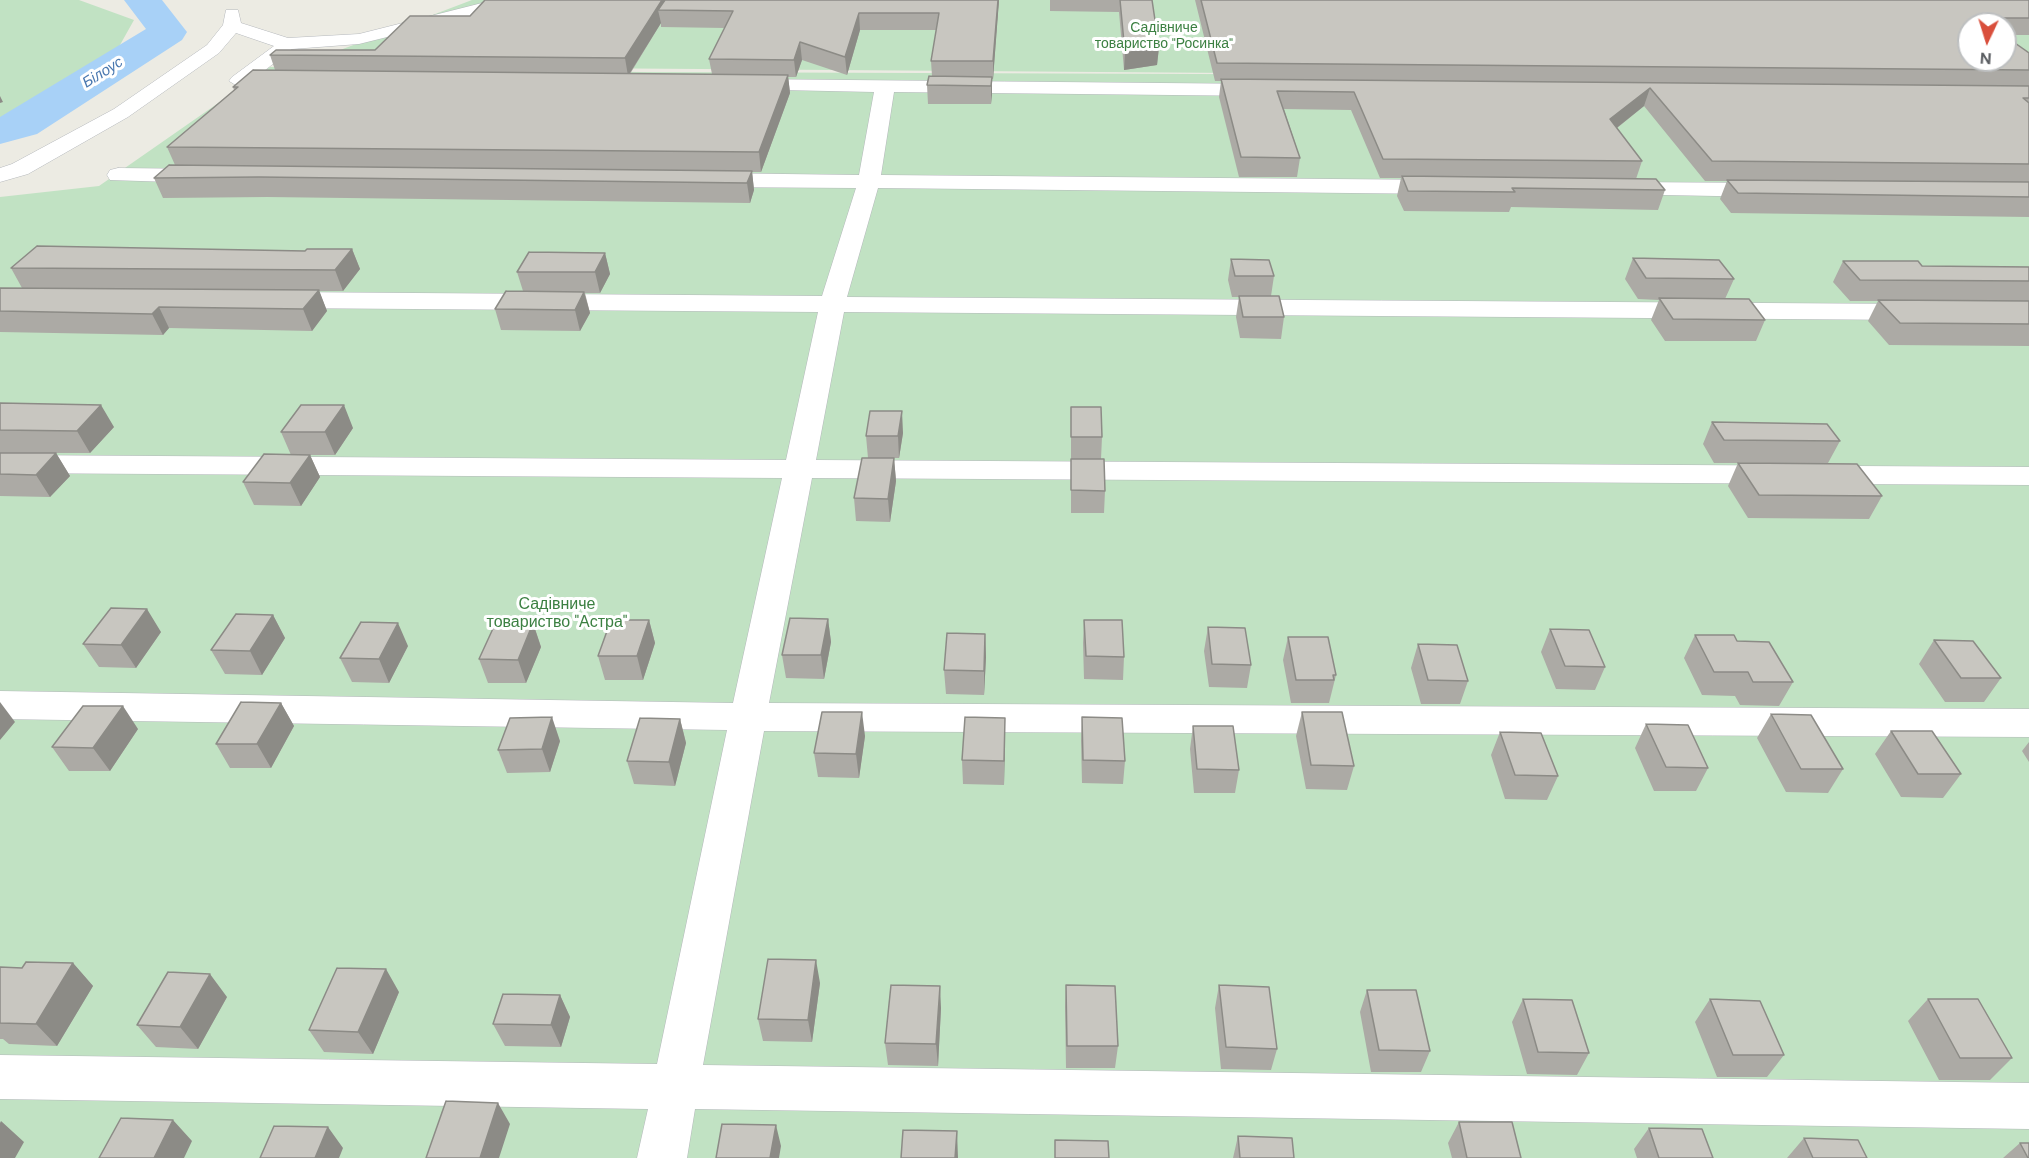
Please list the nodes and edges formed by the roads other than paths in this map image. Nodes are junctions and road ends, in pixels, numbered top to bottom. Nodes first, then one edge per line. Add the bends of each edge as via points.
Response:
1 (514, 0) edge
2 (287, 44) junction
3 (275, 81) edge
4 (730, 85) edge
5 (885, 87) junction
6 (1278, 90) edge
7 (0, 175) edge
8 (118, 175) dead end
9 (226, 176) edge
10 (690, 180) edge
11 (869, 182) junction
12 (1467, 188) edge
13 (1599, 189) edge
14 (1790, 190) edge
15 (259, 300) edge
16 (833, 303) junction
17 (1945, 312) edge
18 (0, 464) edge
19 (799, 470) junction
20 (2029, 476) edge
21 (0, 705) edge
22 (748, 717) junction
23 (2029, 723) edge
24 (0, 1077) edge
25 (677, 1089) junction
26 (2029, 1106) edge
27 (662, 1158) edge

1 - 2 street via 359,39
2 - 3 street via 240,81
2 - 7 street via 232,20 213,49 121,113 20,169
4 - 5 street
5 - 6 street
5 - 11 street
8 - 9 street
10 - 11 street
11 - 12 street
11 - 16 street
13 - 14 street
15 - 16 street
16 - 17 street
16 - 19 street
18 - 19 street
19 - 20 street
19 - 22 street
21 - 22 street
22 - 23 street
22 - 25 street
24 - 25 street
25 - 26 street
25 - 27 street

